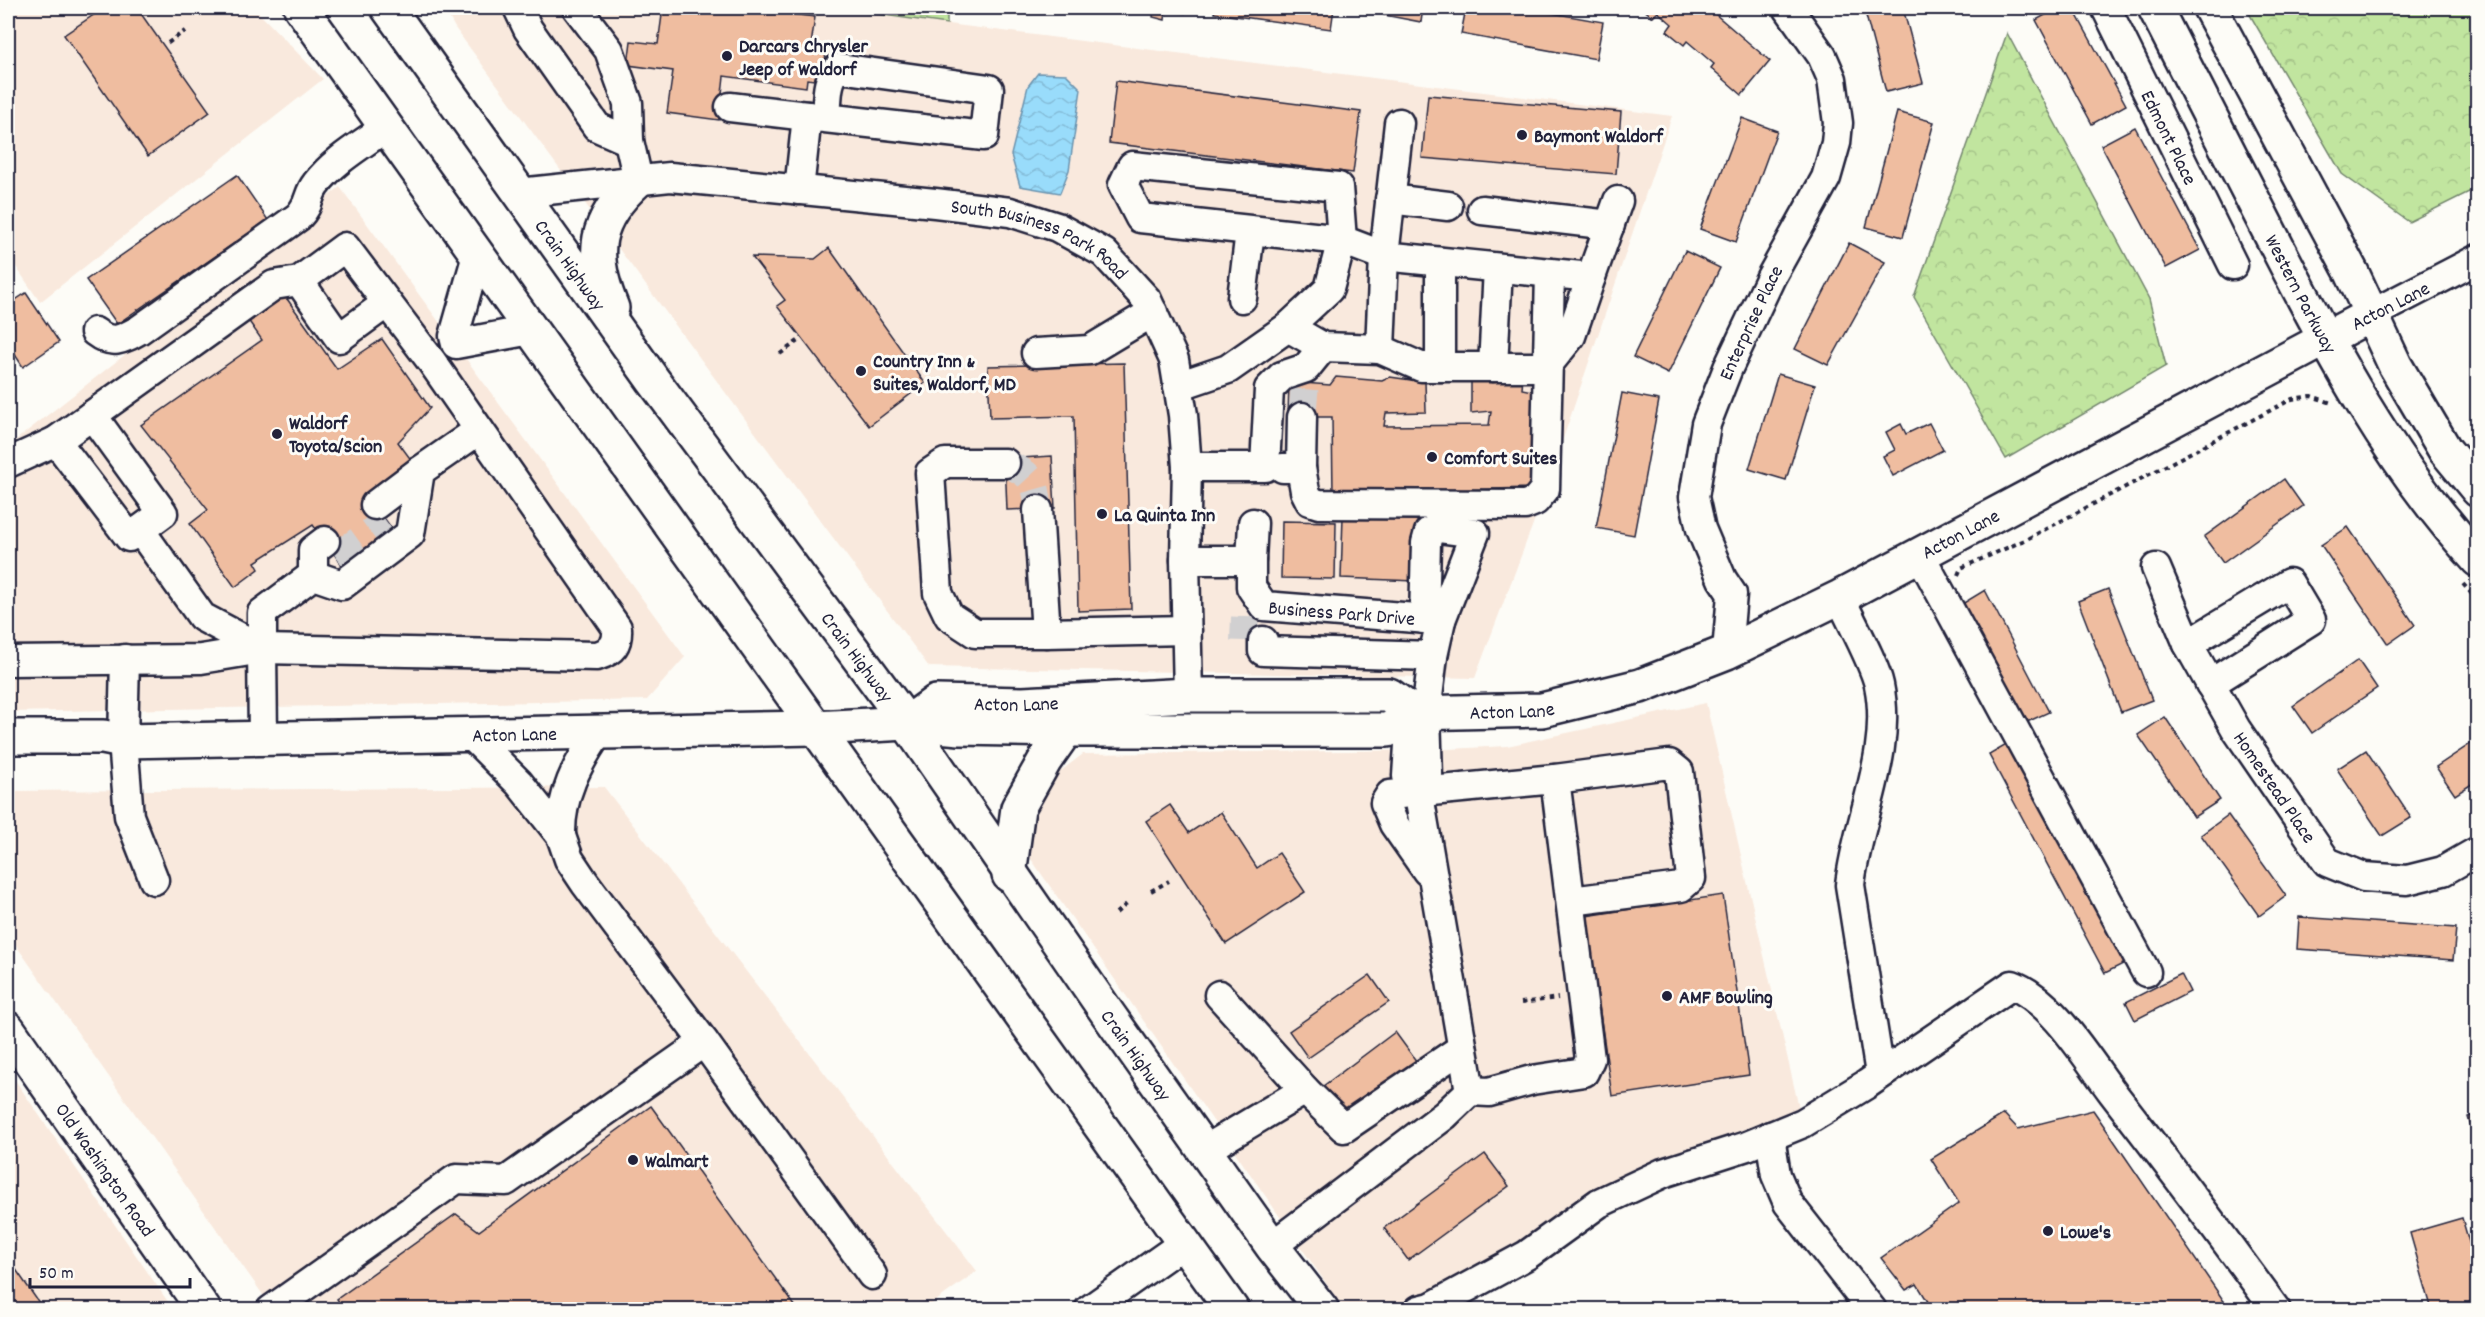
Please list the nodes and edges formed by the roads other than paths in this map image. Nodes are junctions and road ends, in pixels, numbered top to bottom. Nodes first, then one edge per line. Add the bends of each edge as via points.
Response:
1 (301, 8) edge
2 (388, 8) edge
3 (518, 8) edge
4 (577, 8) edge
5 (1788, 8) edge
6 (2106, 8) edge
7 (2155, 8) edge
8 (2210, 8) edge
9 (730, 107) dead end
10 (817, 117) junction
11 (1399, 123) dead end
12 (386, 127) junction
13 (629, 141) junction
14 (638, 180) junction
15 (799, 190) junction
16 (519, 193) junction
17 (1390, 199) junction
18 (1448, 206) dead end
19 (1482, 210) dead end
20 (1250, 231) junction
21 (1342, 240) junction
22 (477, 255) junction
23 (1384, 256) junction
24 (2478, 259) edge
25 (1440, 262) junction
26 (2233, 266) dead end
27 (1498, 268) junction
28 (1550, 273) junction
29 (1591, 277) junction
30 (299, 281) junction
31 (1242, 298) dead end
32 (387, 303) junction
33 (1153, 312) junction
34 (2372, 314) junction
35 (1288, 327) junction
36 (531, 330) junction
37 (95, 332) dead end
38 (2325, 338) junction
39 (456, 344) junction
40 (1380, 349) junction
41 (1036, 353) dead end
42 (432, 362) junction
43 (1311, 366) junction
44 (1440, 367) junction
45 (1493, 367) junction
46 (1546, 367) junction
47 (653, 380) junction
48 (1178, 386) junction
49 (92, 415) junction
50 (1302, 417) tunnel mouth
51 (479, 430) junction
52 (56, 441) junction
53 (8, 463) edge
54 (1005, 463) tunnel mouth
55 (1187, 467) junction
56 (1265, 467) junction
57 (1301, 468) junction
58 (420, 471) junction
59 (2478, 489) edge
60 (416, 499) junction
61 (1038, 510) tunnel mouth
62 (1254, 523) dead end
63 (140, 530) junction
64 (331, 549) tunnel mouth
65 (1919, 553) junction
66 (1185, 560) junction
67 (2478, 560) edge
68 (2156, 568) dead end
69 (313, 575) junction
70 (1840, 597) junction
71 (1260, 614) junction
72 (1187, 630) junction
73 (1046, 633) junction
74 (2188, 644) junction
75 (262, 648) junction
76 (1291, 652) junction
77 (1727, 652) junction
78 (1433, 656) junction
79 (125, 659) junction
80 (8, 661) edge
81 (2210, 684) junction
82 (1188, 695) junction
83 (1420, 713) junction
84 (907, 723) junction
85 (815, 728) junction
86 (1066, 730) junction
87 (599, 732) junction
88 (470, 734) junction
89 (8, 736) edge
90 (263, 738) junction
91 (123, 741) junction
92 (8, 759) edge
93 (1555, 779) junction
94 (1418, 788) junction
95 (561, 836) junction
96 (2478, 851) edge
97 (1010, 875) junction
98 (154, 880) dead end
99 (1570, 902) junction
100 (2146, 972) dead end
101 (1219, 995) dead end
102 (704, 1042) junction
103 (12, 1047) edge
104 (1462, 1048) junction
105 (1880, 1074) junction
106 (1305, 1090) junction
107 (1470, 1091) junction
108 (1770, 1136) junction
109 (1205, 1150) junction
110 (1184, 1243) junction
111 (1272, 1246) junction
112 (873, 1275) dead end
113 (1427, 1309) edge
114 (204, 1310) edge
115 (271, 1310) edge
116 (1089, 1310) edge
117 (1232, 1310) edge
118 (1322, 1310) edge
119 (1872, 1310) edge
120 (2276, 1310) edge

1 - 12 main road
2 - 16 main road, Crain Highway
3 - 13 street via 597,127
4 - 13 street via 609,50 628,103
5 - 77 street, Enterprise Place via 1822,56 1832,79 1838,123 1826,178 1771,277 1706,424 1694,496 1701,529 1732,594
6 - 26 street, Edmont Place
7 - 38 main road, Western Parkway
8 - 34 main road
9 - 10 street
10 - 10 street via 984,136 989,90 839,68 833,73
10 - 15 street
11 - 17 street
12 - 22 main road
12 - 37 street via 330,168 314,186 308,207 298,217 139,330 117,342 106,341
13 - 14 street
14 - 15 street, South Business Park Road via 670,177
14 - 16 street, South Business Park Road
14 - 47 main road via 619,197 604,219 598,251 603,286 616,318
15 - 33 street, South Business Park Road via 1010,212 1057,227 1104,254 1128,277
16 - 47 main road, Crain Highway
17 - 18 street
17 - 23 street
19 - 29 street via 1614,213
20 - 21 street
20 - 21 street via 1140,218 1123,185 1132,166 1338,187
20 - 31 street
21 - 23 street
21 - 35 street via 1329,289
22 - 36 main road
22 - 39 street via 454,336
23 - 25 street
23 - 40 street
24 - 34 street, Acton Lane
25 - 27 street
25 - 44 street
27 - 28 street
27 - 45 street
28 - 29 street
28 - 46 street
29 - 46 street via 1571,336
30 - 32 street via 345,247
30 - 32 street via 339,338
30 - 49 street via 274,285
32 - 42 street
33 - 41 street via 1090,350
33 - 48 street, South Business Park Road via 1174,360
34 - 38 main road, Acton Lane
34 - 59 main road via 2395,365 2445,450
35 - 43 street
35 - 48 street via 1228,369
36 - 39 street
36 - 85 main road
38 - 65 main road, Acton Lane
38 - 67 main road, Western Parkway via 2442,522
39 - 42 street
40 - 43 street
40 - 44 street via 1422,367
42 - 51 street
43 - 56 street via 1282,376 1269,389
44 - 45 street
45 - 46 street
46 - 57 street via 1545,489 1535,501 1525,505 1319,504 1311,501 1305,491
47 - 84 main road, Crain Highway
48 - 55 street, South Business Park Road
49 - 52 street
49 - 63 street via 163,513
50 - 57 street
51 - 58 street
51 - 75 street via 617,628 617,640 609,652 597,656
52 - 53 street
52 - 63 street via 129,537
54 - 73 street via 945,464 930,473 938,593 949,616 975,633
55 - 56 street
55 - 66 street, South Business Park Road
56 - 57 street
58 - 60 street
58 - 60 street via 380,513
60 - 69 street via 410,534 342,585
61 - 73 street
62 - 71 street
63 - 75 street via 202,617
64 - 69 street
65 - 70 main road, Acton Lane
65 - 100 street
66 - 71 street, Business Park Drive
66 - 72 street, South Business Park Road
68 - 74 street, Homestead Place
69 - 75 street via 262,613
70 - 77 main road, Acton Lane
70 - 105 street via 1879,684 1882,715 1877,761 1850,885
71 - 76 street
71 - 76 street
71 - 78 street, Business Park Drive via 1432,620
72 - 73 street
72 - 82 street, South Business Park Road
74 - 81 street, Homestead Place
74 - 81 street via 2289,583 2311,620
75 - 79 street via 201,659
75 - 90 street
76 - 78 street
77 - 83 main road, Acton Lane via 1640,686 1542,710
78 - 83 street, Business Park Drive
79 - 80 street
79 - 91 street
81 - 96 street, Homestead Place via 2327,862 2364,877 2407,880 2443,871
82 - 83 main road, Acton Lane via 1389,695
82 - 84 main road, Acton Lane via 1023,704 936,702
83 - 86 main road, Acton Lane via 1388,730
83 - 94 street via 1409,745 1407,776
84 - 85 main road, Acton Lane
84 - 86 main road, Acton Lane
84 - 97 main road, Crain Highway
85 - 87 main road, Acton Lane
85 - 110 main road
86 - 97 main road via 1018,808
87 - 88 main road, Acton Lane
87 - 95 street via 568,788
88 - 90 main road, Acton Lane
88 - 95 street via 505,767
89 - 91 main road, Acton Lane via 104,737
90 - 91 main road, Acton Lane
91 - 92 main road via 109,759
91 - 98 street via 129,816
93 - 94 street
93 - 99 street
93 - 99 street via 1669,764 1679,772 1690,878 1680,887
94 - 104 street
95 - 102 street via 569,859 585,884
97 - 109 main road, Crain Highway
99 - 107 street via 1590,1059 1584,1072 1489,1092
101 - 106 street
102 - 112 street
102 - 115 street via 506,1181 456,1179
103 - 114 main road, Old Washington Road
104 - 106 street via 1344,1128
104 - 107 street
105 - 108 street via 1803,1123
105 - 120 street via 1995,994 2012,985 2028,990 2054,1016
106 - 109 street
107 - 111 street via 1445,1115
108 - 113 street via 1663,1173 1599,1203 1527,1255
108 - 119 street via 1776,1175 1788,1203
109 - 111 main road, Crain Highway
110 - 116 street
110 - 117 main road
111 - 118 main road, Crain Highway

